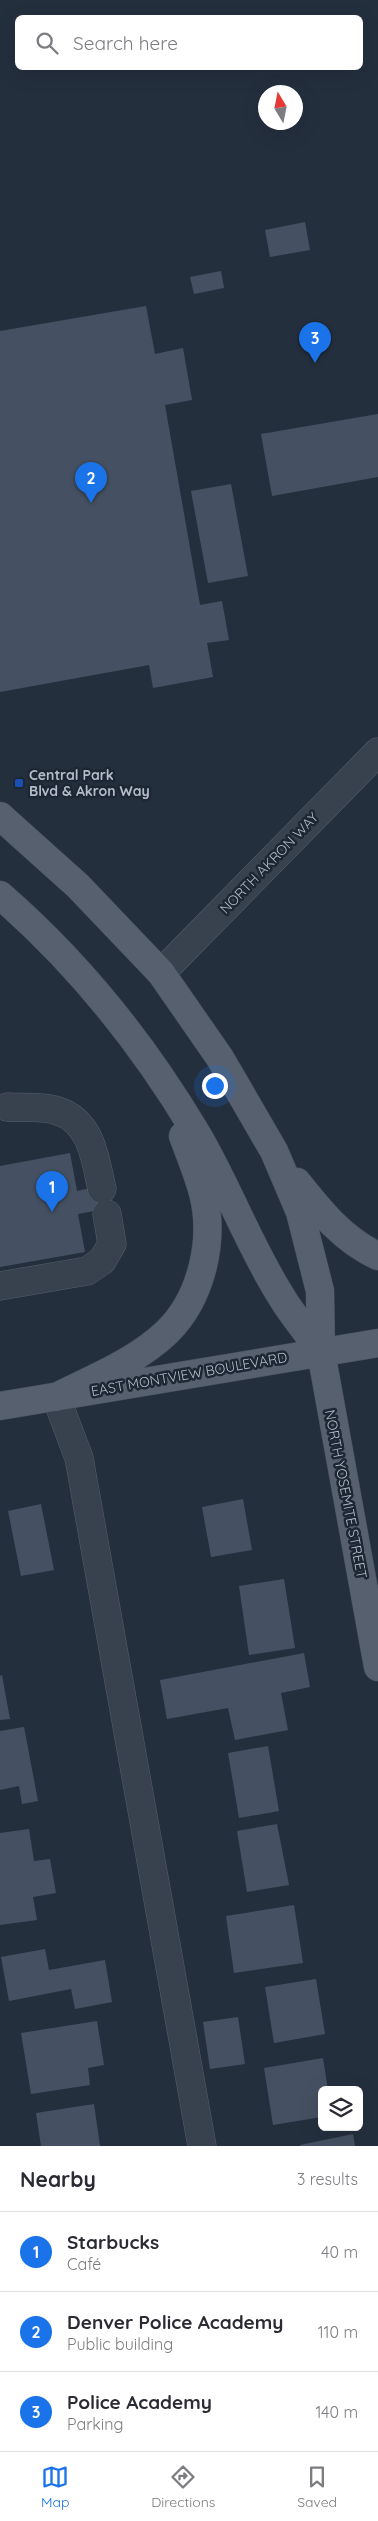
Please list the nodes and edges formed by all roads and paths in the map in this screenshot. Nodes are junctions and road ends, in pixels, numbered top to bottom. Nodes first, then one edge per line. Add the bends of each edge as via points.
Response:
1 (378, 752) edge
2 (0, 816) edge
3 (0, 895) edge
4 (160, 973) junction
5 (163, 1080) junction
6 (2, 1105) edge
7 (274, 1151) junction
8 (378, 1256) edge
9 (0, 1286) edge
10 (378, 1343) edge
11 (321, 1352) junction
12 (56, 1396) junction
13 (0, 1406) edge
14 (378, 1667) edge
15 (202, 2146) edge

1 - 4 street, NORTH AKRON WAY
2 - 4 main road via 78,886
3 - 5 main road via 92,989 128,1031
4 - 7 main road via 220,1058
5 - 11 main road via 216,1170 281,1298
5 - 12 main road via 203,1194 206,1246 196,1288 168,1331 149,1347
6 - 9 street via 58,1110 79,1123 90,1139 112,1244 102,1261 87,1271
7 - 8 main road via 323,1216 366,1251
7 - 11 main road, NORTH YOSEMITE STREET via 300,1212 316,1275 321,1302
10 - 11 main road, EAST MONTVIEW BOULEVARD
11 - 12 main road, EAST MONTVIEW BOULEVARD
11 - 14 main road, NORTH YOSEMITE STREET
12 - 13 main road, EAST MONTVIEW BOULEVARD
12 - 15 street via 79,1458

